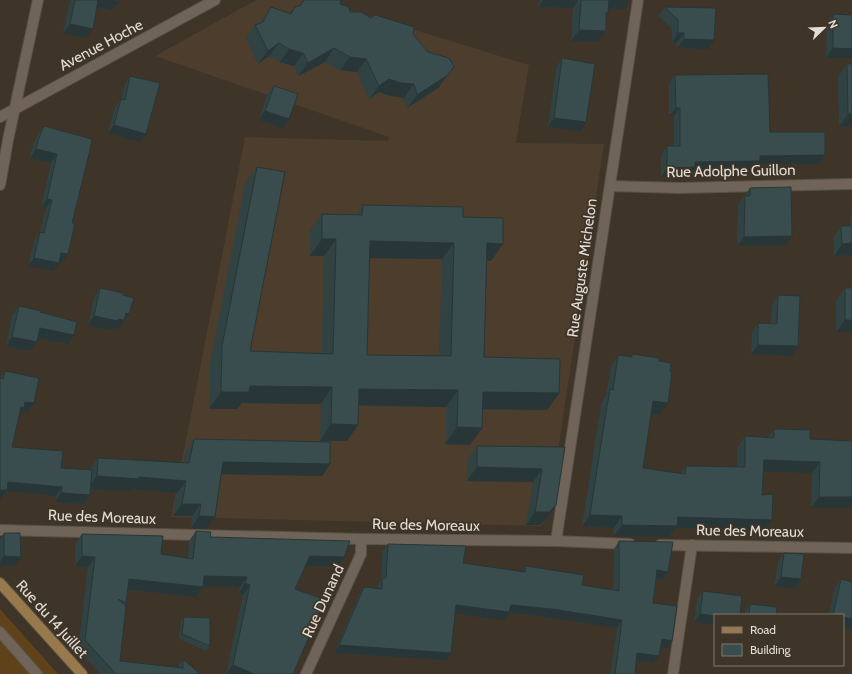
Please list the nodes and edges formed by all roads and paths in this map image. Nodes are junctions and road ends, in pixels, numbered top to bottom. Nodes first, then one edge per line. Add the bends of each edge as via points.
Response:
1 (38, 0) edge
2 (216, 0) edge
3 (638, 0) edge
4 (14, 109) junction
5 (0, 117) edge
6 (852, 184) edge
7 (0, 185) edge
8 (610, 186) junction
9 (0, 530) edge
10 (361, 539) junction
11 (556, 541) junction
12 (637, 544) edge
13 (653, 544) edge
14 (692, 545) junction
15 (852, 548) edge
16 (0, 584) edge
17 (0, 632) edge
18 (37, 674) edge
19 (82, 674) edge
20 (308, 674) edge
21 (673, 674) edge

1 - 4 street
2 - 4 street, Avenue Hoche
3 - 8 street, Rue Auguste Michelon
4 - 5 street, Avenue Hoche
4 - 7 street
6 - 8 street, Rue Adolphe Guillon via 679,188
8 - 11 street, Rue Auguste Michelon
9 - 10 street, Rue des Moreaux
10 - 11 street, Rue des Moreaux
10 - 20 street, Rue Dunand via 361,554
11 - 12 street, Rue des Moreaux
13 - 14 street, Rue des Moreaux
14 - 15 street, Rue des Moreaux
14 - 21 street
16 - 19 street, Rue du 14 Juillet
17 - 18 street

